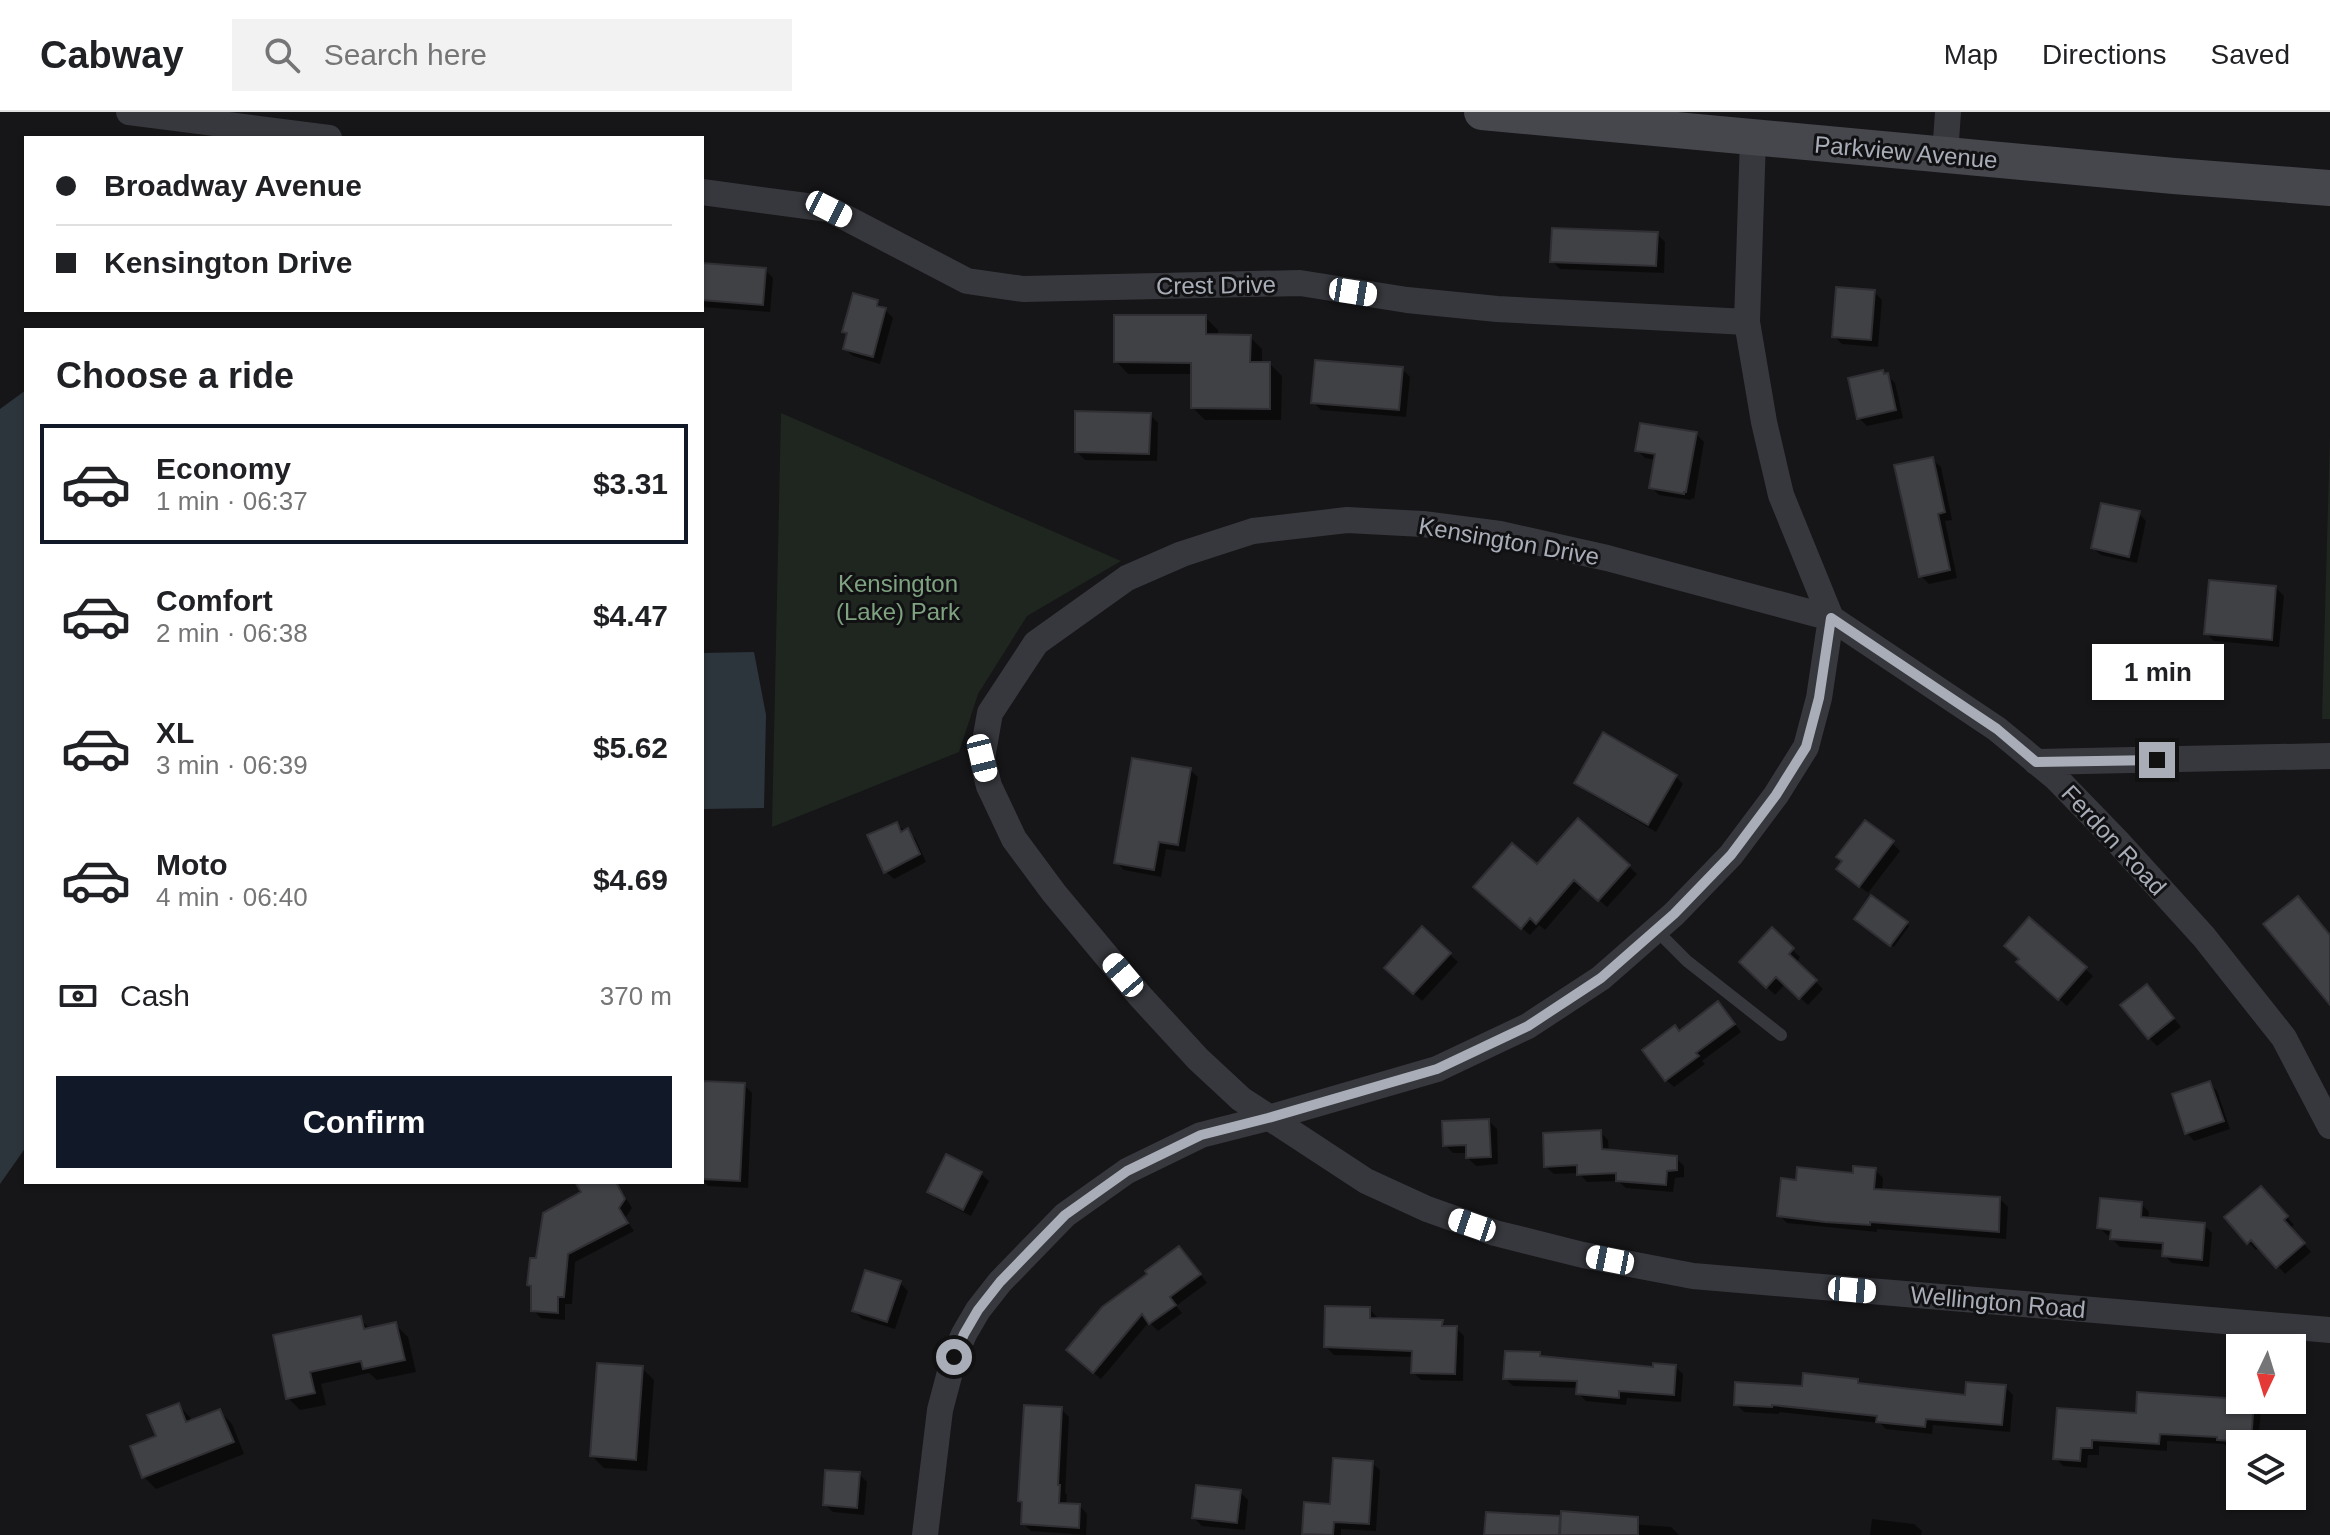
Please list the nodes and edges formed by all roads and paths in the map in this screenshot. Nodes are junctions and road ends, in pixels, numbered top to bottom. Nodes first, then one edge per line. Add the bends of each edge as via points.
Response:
1 (129, 112) edge
2 (1482, 112) edge
3 (1948, 112) edge
4 (314, 136) edge
5 (1753, 138) junction
6 (1945, 155) junction
7 (2330, 188) edge
8 (704, 192) edge
9 (1747, 322) junction
10 (1831, 618) junction
11 (2330, 756) edge
12 (2036, 762) junction
13 (1656, 930) junction
14 (1781, 1035) dead end
15 (1268, 1118) junction
16 (2330, 1126) edge
17 (2330, 1330) edge
18 (925, 1535) edge

1 - 4 street
2 - 5 street, Parkview Avenue
3 - 6 street
5 - 6 street, Parkview Avenue
5 - 9 street
6 - 7 street, Parkview Avenue
8 - 9 street, Crest Drive via 829,209 967,281 1023,289 1300,283 1497,309
9 - 10 street via 1781,495
10 - 12 street, Ferdon Road via 1997,729
10 - 13 street via 1806,747 1731,855
10 - 15 street, Kensington Drive via 1500,534 1347,520 1253,531 1182,554 1127,578 1036,643 990,713 982,758 1014,839 1140,996 1219,1079
11 - 12 street
12 - 16 street, Ferdon Road via 2204,937 2284,1038
13 - 14 lane
13 - 15 street via 1601,978 1528,1026 1437,1069
15 - 17 street, Wellington Road via 1366,1181 1427,1209 1583,1255 1693,1276
15 - 18 street via 1201,1135 1127,1171 1065,1215 1000,1282 954,1357 940,1410

